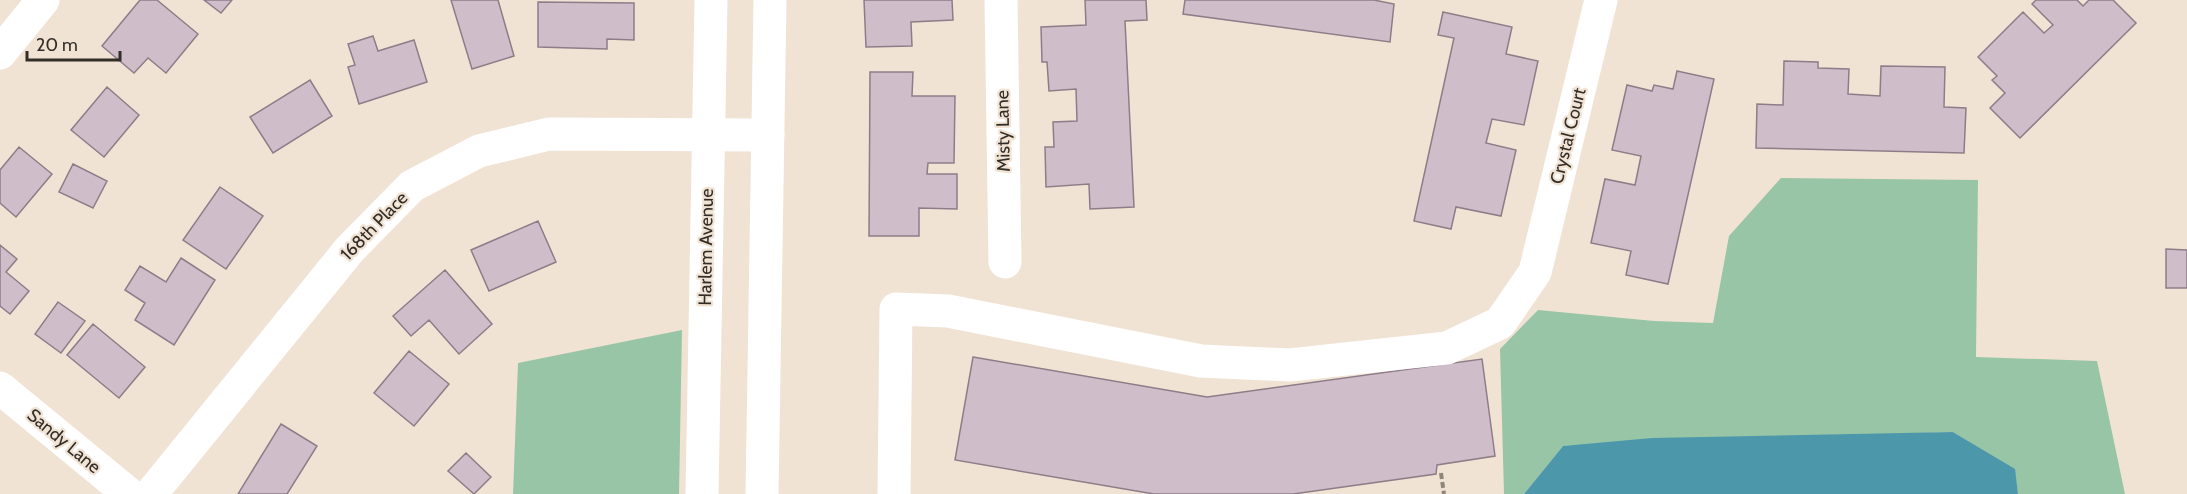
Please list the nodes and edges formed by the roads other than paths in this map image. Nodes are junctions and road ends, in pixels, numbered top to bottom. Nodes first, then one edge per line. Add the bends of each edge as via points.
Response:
1 (43, 0) edge
2 (711, 0) edge
3 (770, 0) edge
4 (1001, 0) edge
5 (1601, 0) edge
6 (0, 53) edge
7 (708, 134) junction
8 (768, 135) junction
9 (1005, 262) dead end
10 (0, 388) edge
11 (129, 494) edge
12 (151, 494) edge
13 (702, 494) edge
14 (762, 494) edge
15 (894, 494) edge

1 - 6 street
2 - 7 street, Harlem Avenue
3 - 8 street
4 - 9 street, Misty Lane
5 - 15 street, Crystal Court via 1536,272 1500,323 1447,348 1290,364 1201,362 948,311 896,309
7 - 8 street, 168th Place
7 - 12 street, 168th Place via 549,134 479,151 412,186 350,249
7 - 13 street, Harlem Avenue
8 - 14 street
10 - 11 street, Sandy Lane

